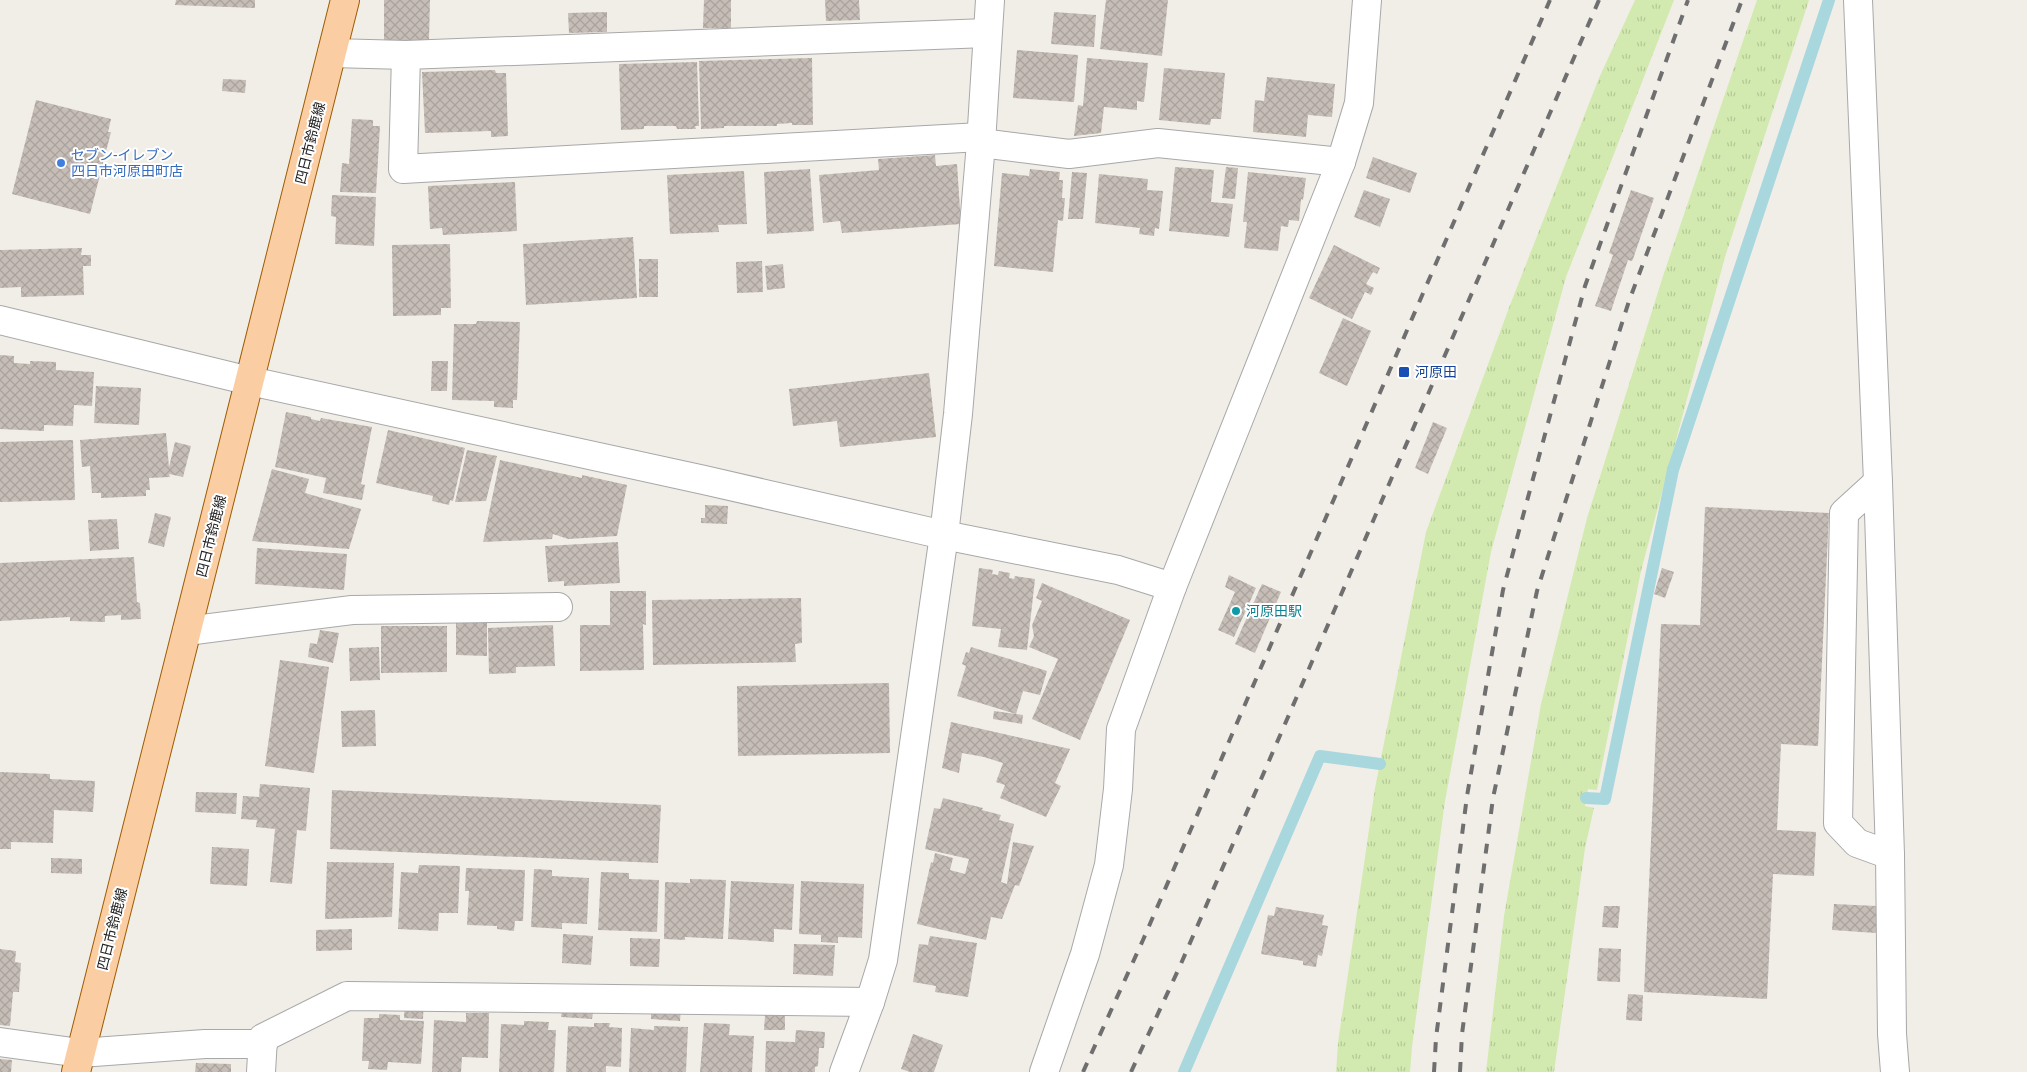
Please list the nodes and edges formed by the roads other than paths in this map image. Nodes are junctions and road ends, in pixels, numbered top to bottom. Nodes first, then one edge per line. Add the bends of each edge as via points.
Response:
1 (345, 0) edge
2 (990, 0) edge
3 (1367, 0) edge
4 (1858, 0) edge
5 (987, 33) junction
6 (332, 53) junction
7 (406, 55) junction
8 (981, 140) junction
9 (1342, 162) junction
10 (0, 320) edge
11 (250, 381) junction
12 (1878, 482) junction
13 (944, 535) junction
14 (1172, 587) junction
15 (558, 606) dead end
16 (186, 631) junction
17 (1890, 855) junction
18 (870, 1002) junction
19 (0, 1042) edge
20 (263, 1044) junction
21 (78, 1063) edge
22 (261, 1072) edge
23 (844, 1072) edge
24 (1044, 1072) edge
25 (1896, 1072) edge

1 - 6 main road, 四日市鈴鹿線
2 - 5 street
3 - 9 street via 1359,103
4 - 12 street
5 - 7 street
5 - 8 street
6 - 7 street
6 - 11 main road, 四日市鈴鹿線
7 - 8 street via 403,169
8 - 9 street via 1069,154 1158,143
8 - 13 street via 958,414
9 - 14 street
10 - 11 street
11 - 13 street
11 - 16 main road, 四日市鈴鹿線
12 - 17 street
12 - 17 street via 1844,513 1838,824 1857,843
13 - 14 street via 1118,570
13 - 18 street via 883,960
14 - 24 street via 1121,729 1109,865 1085,954
15 - 16 street via 352,610
16 - 21 main road, 四日市鈴鹿線
17 - 25 street via 1892,1034
18 - 20 street via 347,996 263,1038
18 - 23 street
19 - 21 street
20 - 21 street via 205,1044
20 - 22 street

